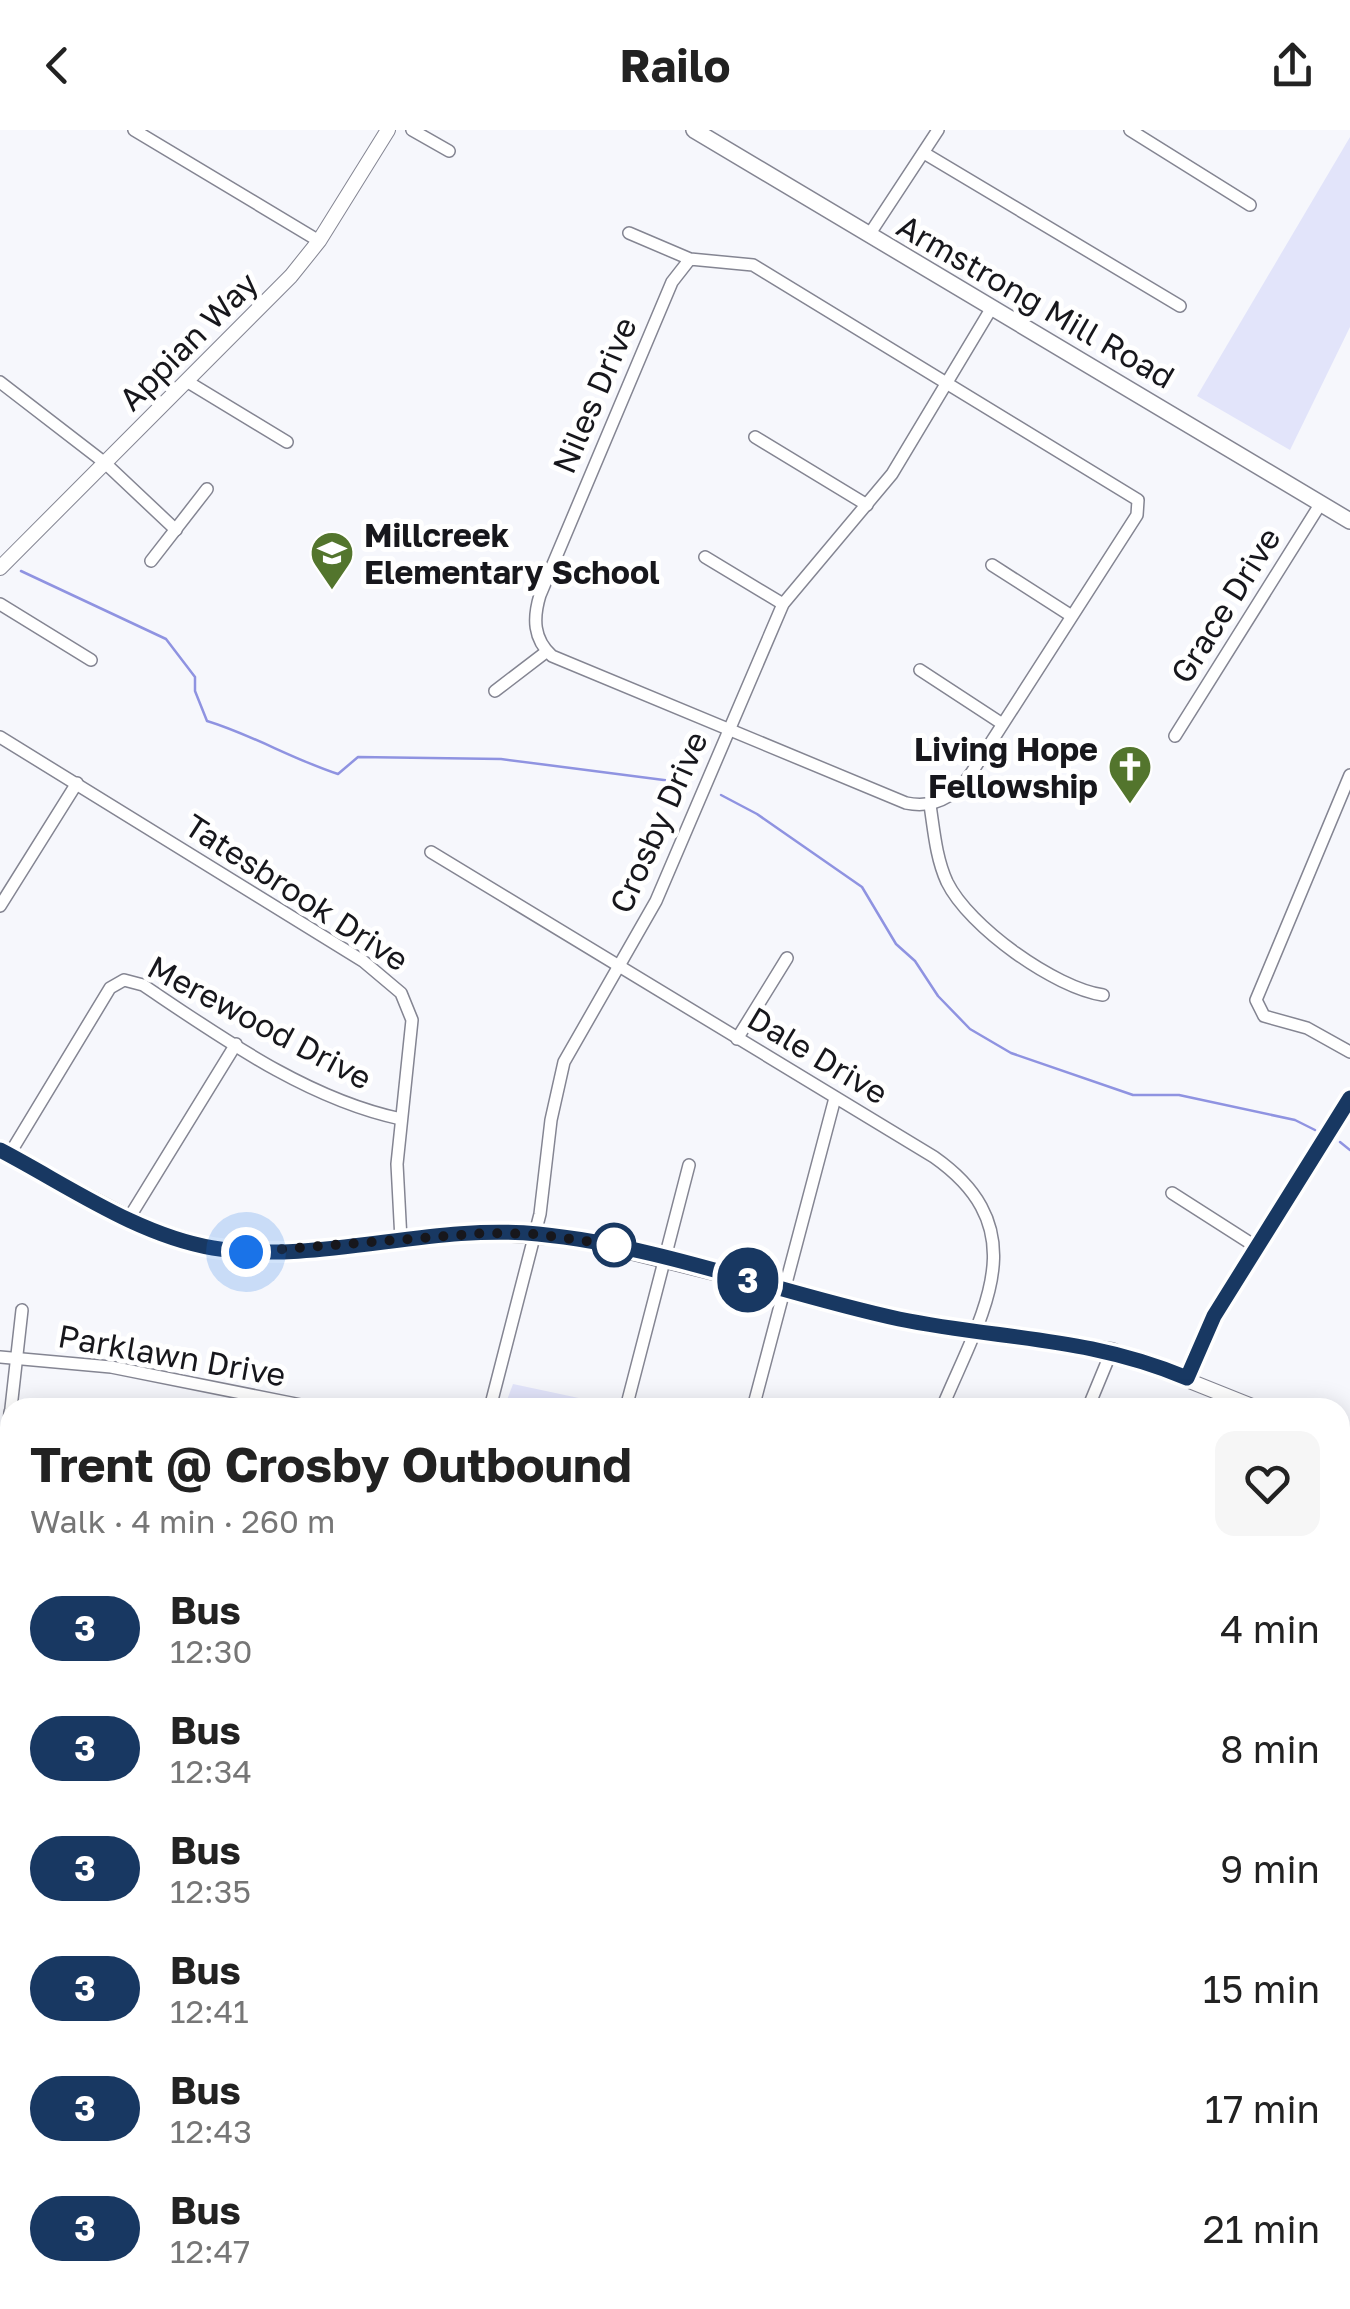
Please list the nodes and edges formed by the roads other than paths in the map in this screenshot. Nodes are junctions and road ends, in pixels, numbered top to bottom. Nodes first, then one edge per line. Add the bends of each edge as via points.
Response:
1 (134, 130) edge
2 (388, 130) edge
3 (412, 130) edge
4 (694, 130) edge
5 (938, 130) edge
6 (1130, 130) edge
7 (449, 151) dead end
8 (924, 152) junction
9 (1250, 204) dead end
10 (629, 233) dead end
11 (869, 235) junction
12 (319, 241) junction
13 (690, 259) junction
14 (1180, 306) dead end
15 (991, 309) junction
16 (0, 382) edge
17 (188, 382) junction
18 (948, 382) junction
19 (754, 437) dead end
20 (287, 442) dead end
21 (105, 464) junction
22 (208, 489) dead end
23 (1322, 503) junction
24 (867, 505) junction
25 (1350, 521) edge
26 (176, 530) junction
27 (705, 557) dead end
28 (152, 561) dead end
29 (992, 565) dead end
30 (0, 568) edge
31 (0, 604) edge
32 (783, 604) junction
33 (1070, 615) junction
34 (546, 652) junction
35 (91, 660) dead end
36 (920, 670) dead end
37 (495, 691) dead end
38 (1001, 723) junction
39 (729, 730) junction
40 (1175, 736) dead end
41 (0, 737) edge
42 (1350, 775) edge
43 (77, 784) junction
44 (930, 805) junction
45 (431, 852) dead end
46 (0, 906) edge
47 (787, 958) dead end
48 (618, 966) junction
49 (1103, 995) dead end
50 (737, 1039) junction
51 (236, 1044) junction
52 (1350, 1052) edge
53 (835, 1098) junction
54 (1350, 1098) edge
55 (401, 1119) junction
56 (4, 1152) edge
57 (689, 1165) dead end
58 (1172, 1193) dead end
59 (129, 1218) junction
60 (536, 1234) junction
61 (400, 1240) junction
62 (1258, 1248) junction
63 (665, 1259) junction
64 (785, 1290) junction
65 (22, 1310) dead end
66 (975, 1330) junction
67 (1112, 1350) junction
68 (0, 1357) edge
69 (18, 1358) junction
70 (1187, 1378) junction
71 (12, 1398) edge
72 (260, 1398) edge
73 (493, 1398) edge
74 (629, 1398) edge
75 (756, 1398) edge
76 (946, 1398) edge
77 (1092, 1398) edge
78 (1234, 1398) edge

1 - 12 street
2 - 12 street, Appian Way
3 - 7 street
4 - 11 main road, Armstrong Mill Road
5 - 8 street
6 - 9 street
8 - 11 street
8 - 14 street
10 - 13 street
11 - 15 main road, Armstrong Mill Road
12 - 17 street, Appian Way
13 - 18 street via 753,264
13 - 34 street, Niles Drive via 672,282 540,595 536,630
15 - 18 street, Crosby Drive
15 - 23 main road, Armstrong Mill Road
16 - 21 street
17 - 20 street
17 - 21 street, Appian Way
18 - 24 street, Crosby Drive
18 - 33 street via 1138,500 1137,515
19 - 24 street
21 - 26 street
21 - 30 street, Appian Way
22 - 26 street
23 - 25 main road, Armstrong Mill Road
23 - 40 street, Grace Drive
24 - 32 street, Crosby Drive
26 - 28 street
27 - 32 street
29 - 33 street
31 - 35 street
32 - 39 street, Crosby Drive
33 - 38 street
34 - 37 street
34 - 39 street
36 - 38 street
38 - 44 street via 965,783
39 - 44 street via 906,803
39 - 48 street, Crosby Drive via 656,902
41 - 43 street, Tatesbrook Drive
42 - 52 street via 1256,1000 1264,1016 1307,1028
43 - 46 street
43 - 55 street, Tatesbrook Drive via 388,978 412,1020
44 - 49 street via 944,874 972,916 1065,986
45 - 48 street, Dale Drive
47 - 50 street
48 - 50 street, Dale Drive
48 - 60 street, Crosby Drive via 560,1074
50 - 53 street, Dale Drive
51 - 55 street, Merewood Drive via 334,1099
51 - 56 street, Merewood Drive via 144,985 118,982
51 - 59 street
53 - 64 street
53 - 66 street, Dale Drive via 934,1157 978,1198 992,1225 996,1260
54 - 62 street
55 - 61 street, Tatesbrook Drive
56 - 59 street
57 - 63 street
58 - 62 street
59 - 61 street via 190,1242 246,1252
60 - 61 street
60 - 63 street
60 - 73 street, Crosby Drive
62 - 70 street via 1214,1316
63 - 64 street
63 - 74 street
64 - 66 street
64 - 75 street
65 - 69 street
66 - 67 street
66 - 76 street, Dale Drive
67 - 70 street
67 - 77 street
68 - 69 street, Parklawn Drive
69 - 71 street
69 - 72 street, Parklawn Drive via 111,1367
70 - 78 street

